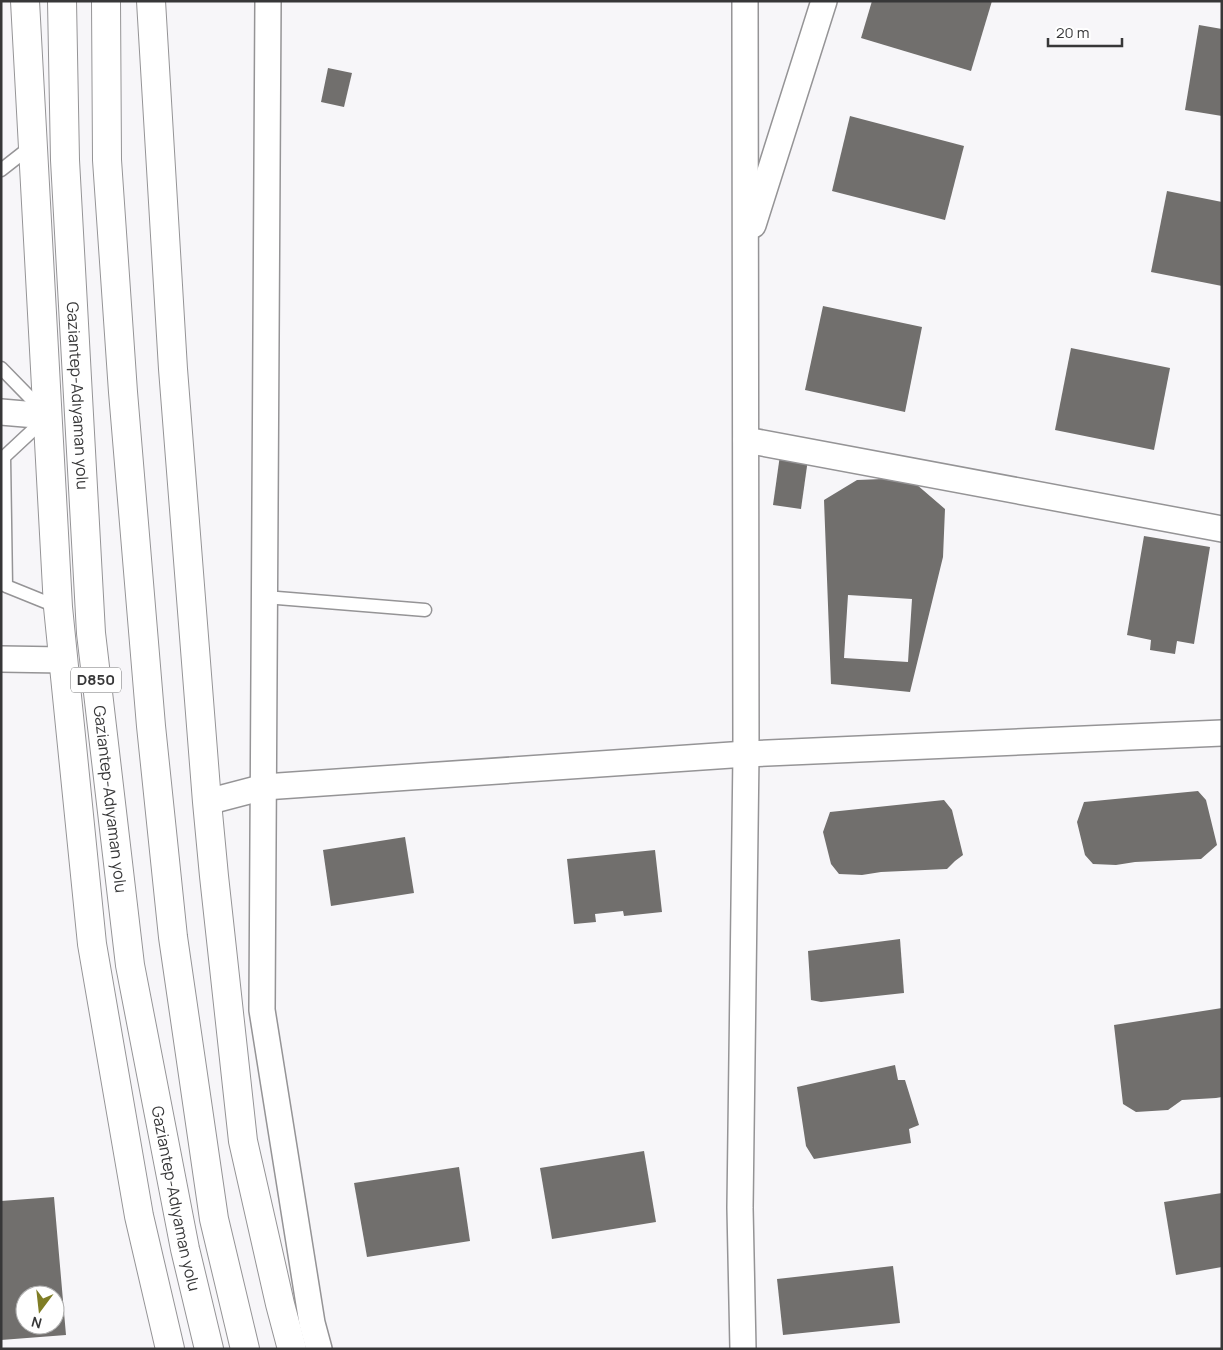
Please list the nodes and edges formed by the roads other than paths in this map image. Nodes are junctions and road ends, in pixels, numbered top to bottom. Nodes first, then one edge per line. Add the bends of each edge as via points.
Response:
1 (25, 1) edge
2 (62, 1) edge
3 (106, 1) edge
4 (151, 1) edge
5 (268, 1) edge
6 (745, 1) edge
7 (824, 1) edge
8 (33, 145) junction
9 (1, 170) edge
10 (746, 247) junction
11 (1, 368) edge
12 (1, 412) edge
13 (48, 416) junction
14 (746, 440) junction
15 (1222, 529) edge
16 (265, 596) junction
17 (58, 607) junction
18 (425, 610) dead end
19 (1, 659) edge
20 (63, 660) junction
21 (1222, 733) edge
22 (746, 754) junction
23 (264, 787) junction
24 (207, 802) junction
25 (170, 1349) edge
26 (210, 1349) edge
27 (245, 1349) edge
28 (292, 1349) edge
29 (319, 1349) edge
30 (743, 1349) edge

1 - 8 highway
2 - 26 highway, Gaziantep-Adıyaman yolu / D850 via 65,160 91,633 130,965 185,1249
3 - 27 highway, Gaziantep-Adıyaman yolu via 107,160 151,726 173,936 212,1209
4 - 24 highway via 173,369
5 - 16 street
6 - 10 street
7 - 10 street
8 - 9 lane
8 - 13 highway
10 - 14 street
11 - 13 lane
12 - 13 street
13 - 17 highway
13 - 17 lane via 4,457 6,586
14 - 15 street
14 - 22 street
16 - 18 lane
16 - 23 street
17 - 20 highway
19 - 20 street
20 - 25 highway via 92,944 139,1216
21 - 22 street
22 - 23 street
22 - 30 street via 740,1208
23 - 24 street
23 - 29 street via 262,1010 312,1323
24 - 28 highway via 243,1141

